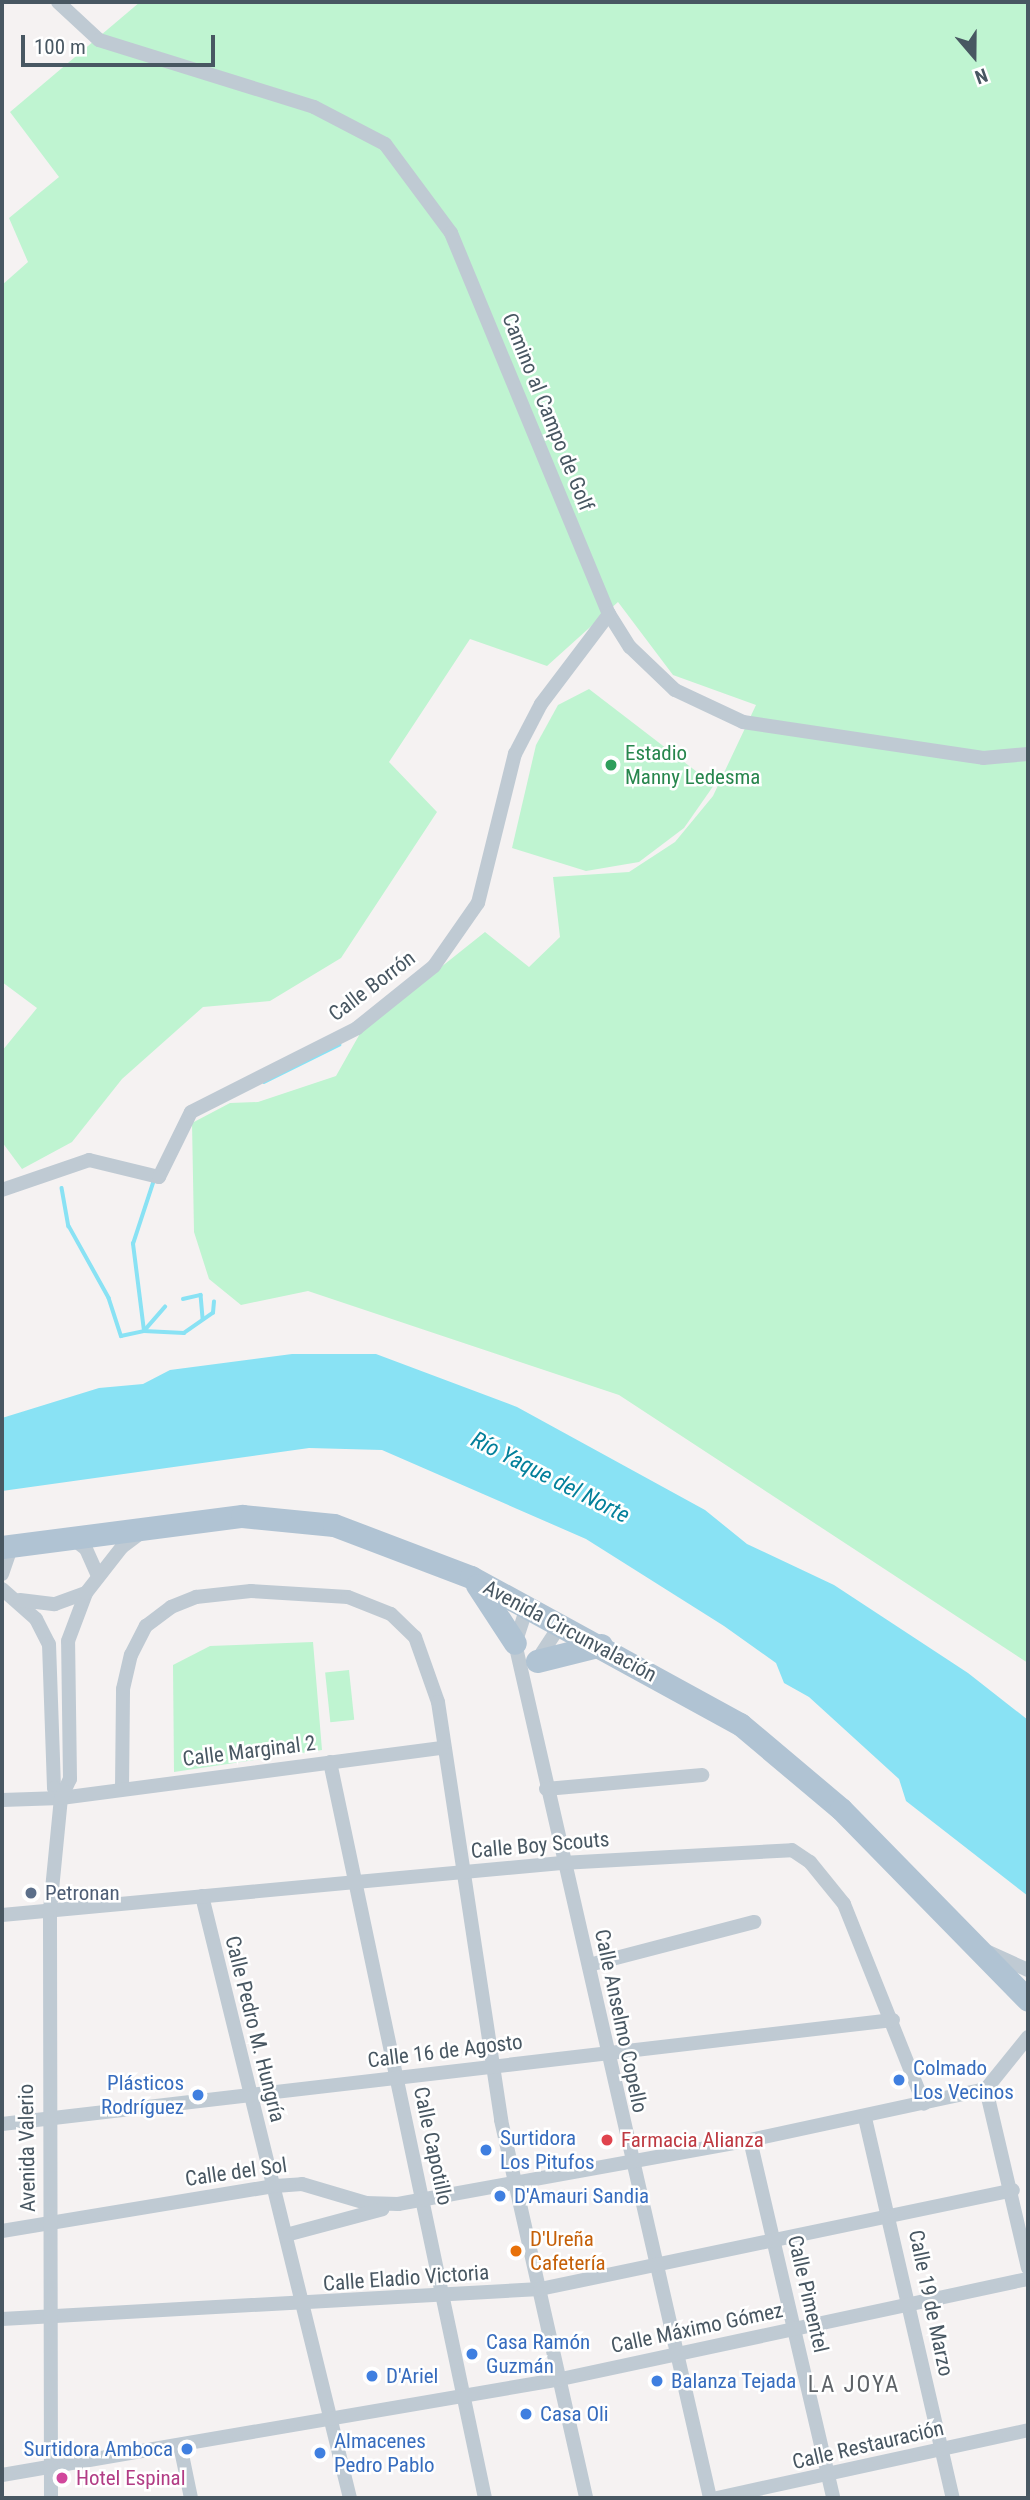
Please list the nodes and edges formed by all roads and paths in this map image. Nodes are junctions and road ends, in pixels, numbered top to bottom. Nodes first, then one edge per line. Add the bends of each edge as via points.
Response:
1 (58, 2) edge
2 (609, 614) junction
3 (1028, 754) edge
4 (2, 1190) edge
5 (154, 1525) junction
6 (69, 1535) junction
7 (7, 1546) edge
8 (2, 1574) edge
9 (98, 1576) junction
10 (471, 1577) junction
11 (2, 1589) edge
12 (86, 1593) junction
13 (18, 1599) junction
14 (527, 1607) junction
15 (561, 1624) junction
16 (515, 1643) junction
17 (601, 1645) junction
18 (532, 1667) junction
19 (442, 1748) junction
20 (330, 1762) junction
21 (702, 1775) dead end
22 (122, 1788) junction
23 (545, 1789) junction
24 (61, 1798) junction
25 (2, 1800) edge
26 (562, 1863) junction
27 (459, 1874) junction
28 (353, 1883) junction
29 (202, 1896) junction
30 (50, 1910) junction
31 (2, 1915) edge
32 (754, 1922) dead end
33 (979, 1947) junction
34 (589, 1965) junction
35 (1028, 1970) edge
36 (1028, 2000) edge
37 (893, 2020) junction
38 (1028, 2037) edge
39 (604, 2054) junction
40 (490, 2065) junction
41 (397, 2078) junction
42 (985, 2088) junction
43 (250, 2096) junction
44 (924, 2104) junction
45 (865, 2118) junction
46 (47, 2119) junction
47 (2, 2124) edge
48 (750, 2140) junction
49 (632, 2162) junction
50 (515, 2181) junction
51 (275, 2186) junction
52 (1013, 2190) junction
53 (423, 2201) junction
54 (398, 2204) junction
55 (890, 2215) junction
56 (49, 2222) junction
57 (2, 2231) edge
58 (286, 2235) junction
59 (774, 2240) junction
60 (657, 2267) junction
61 (1028, 2268) edge
62 (1028, 2279) edge
63 (540, 2289) junction
64 (443, 2295) junction
65 (911, 2304) junction
66 (303, 2307) junction
67 (2, 2319) edge
68 (52, 2320) junction
69 (794, 2328) junction
70 (678, 2355) junction
71 (561, 2379) junction
72 (464, 2393) junction
73 (331, 2420) junction
74 (1028, 2430) edge
75 (180, 2445) junction
76 (942, 2450) junction
77 (51, 2467) junction
78 (2, 2475) edge
79 (828, 2476) junction
80 (51, 2498) edge
81 (191, 2498) edge
82 (350, 2498) edge
83 (485, 2498) edge
84 (586, 2498) edge
85 (710, 2498) edge
86 (717, 2498) edge
87 (833, 2498) edge
88 (953, 2498) edge

1 - 2 street, Camino al Campo de Golf via 99,40 314,107 385,144 451,233
2 - 3 street, Camino al Campo de Golf via 630,648 676,690 743,722 983,758
2 - 4 street, Calle Borrón via 541,704 515,754 478,903 434,966 357,1028 191,1112 159,1177 89,1160
5 - 6 main road, Avenida Circunvalación
5 - 9 street, Avenida Valerio via 122,1547
5 - 10 main road, Avenida Circunvalación via 242,1516 334,1525
6 - 7 main road, Avenida Circunvalación
6 - 9 street via 86,1549
7 - 8 street
9 - 12 street, Avenida Valerio
10 - 14 main road, Avenida Circunvalación
10 - 16 main road
11 - 13 street, Avenida Valerio
12 - 13 street via 47,1605
12 - 24 street, Avenida Valerio via 68,1641 70,1779
13 - 24 street, Avenida Valerio via 49,1644 54,1788
14 - 15 main road, Avenida Circunvalación
14 - 16 street
15 - 17 main road, Avenida Circunvalación
15 - 18 street
16 - 18 street, Calle Anselmo Copello
17 - 18 main road
17 - 33 main road, Avenida Circunvalación via 740,1724 787,1760
18 - 23 street, Calle Anselmo Copello
19 - 20 street, Calle Marginal 2
19 - 22 street via 429,1666 415,1637 391,1614 348,1597 251,1591 196,1597 146,1626 131,1655 123,1689
19 - 27 street
20 - 22 street, Calle Marginal 2
20 - 28 street, Calle Capotillo
21 - 23 street
22 - 24 street, Calle Marginal 2
23 - 26 street, Calle Anselmo Copello
24 - 25 street, Calle Marginal 2
24 - 30 street, Avenida Valerio
26 - 27 street, Calle Boy Scouts
26 - 34 street, Calle Anselmo Copello
26 - 37 street, Calle Boy Scouts via 792,1850 829,1881 844,1904
27 - 28 street, Calle Boy Scouts
27 - 40 street
28 - 29 street, Calle Boy Scouts
28 - 41 street, Calle Capotillo
29 - 30 street, Calle Boy Scouts
29 - 43 street, Calle Pedro M. Hungría
30 - 31 street, Calle Boy Scouts
30 - 46 street, Avenida Valerio
32 - 34 street
33 - 35 street
33 - 36 main road, Avenida Circunvalación
34 - 39 street, Calle Anselmo Copello
37 - 39 street, Calle 16 de Agosto
37 - 44 street, Calle Boy Scouts
38 - 42 street
39 - 40 street, Calle 16 de Agosto
39 - 49 street, Calle Anselmo Copello
40 - 41 street, Calle 16 de Agosto
40 - 50 street
41 - 43 street, Calle 16 de Agosto
41 - 53 street, Calle Capotillo
42 - 44 street, Calle del Sol
42 - 52 street
43 - 46 street, Calle 16 de Agosto
43 - 51 street, Calle Pedro M. Hungría
44 - 45 street, Calle del Sol
45 - 48 street, Calle del Sol
45 - 55 street, Calle 19 de Marzo
46 - 47 street, Calle 16 de Agosto
46 - 56 street, Avenida Valerio
48 - 49 street, Calle del Sol
48 - 59 street, Calle Pimentel
49 - 50 street, Calle del Sol
49 - 60 street, Calle Anselmo Copello
50 - 53 street, Calle del Sol
50 - 63 street
51 - 54 street, Calle del Sol via 302,2184 366,2203
51 - 56 street, Calle del Sol
51 - 58 street, Calle Pedro M. Hungría
52 - 55 street, Calle Eladio Victoria
52 - 61 street
53 - 54 street, Calle del Sol
53 - 64 street, Calle Capotillo
54 - 58 street
55 - 59 street, Calle Eladio Victoria
55 - 65 street, Calle 19 de Marzo
56 - 57 street, Calle del Sol
56 - 68 street, Avenida Valerio
58 - 66 street, Calle Pedro M. Hungría
59 - 60 street, Calle Eladio Victoria
59 - 69 street, Calle Pimentel
60 - 63 street, Calle Eladio Victoria
60 - 70 street, Calle Anselmo Copello
62 - 65 street, Calle Máximo Gómez
63 - 64 street, Calle Eladio Victoria
63 - 71 street
64 - 66 street, Calle Eladio Victoria
64 - 72 street, Calle Capotillo
65 - 69 street, Calle Máximo Gómez
65 - 76 street, Calle 19 de Marzo
66 - 68 street, Calle Eladio Victoria
66 - 73 street, Calle Pedro M. Hungría
67 - 68 street, Calle Eladio Victoria
68 - 77 street, Avenida Valerio
69 - 70 street, Calle Máximo Gómez
69 - 79 street, Calle Pimentel
70 - 71 street, Calle Máximo Gómez
70 - 85 street, Calle Anselmo Copello
71 - 72 street, Calle Máximo Gómez
71 - 84 street
72 - 73 street, Calle Máximo Gómez
72 - 83 street, Calle Capotillo
73 - 75 street, Calle Máximo Gómez
73 - 82 street, Calle Pedro M. Hungría
74 - 76 street, Calle Restauración
75 - 77 street, Calle Máximo Gómez
75 - 81 street
76 - 79 street, Calle Restauración
76 - 88 street, Calle 19 de Marzo
77 - 78 street, Calle Máximo Gómez
77 - 80 street, Avenida Valerio
79 - 86 street, Calle Restauración
79 - 87 street, Calle Pimentel

